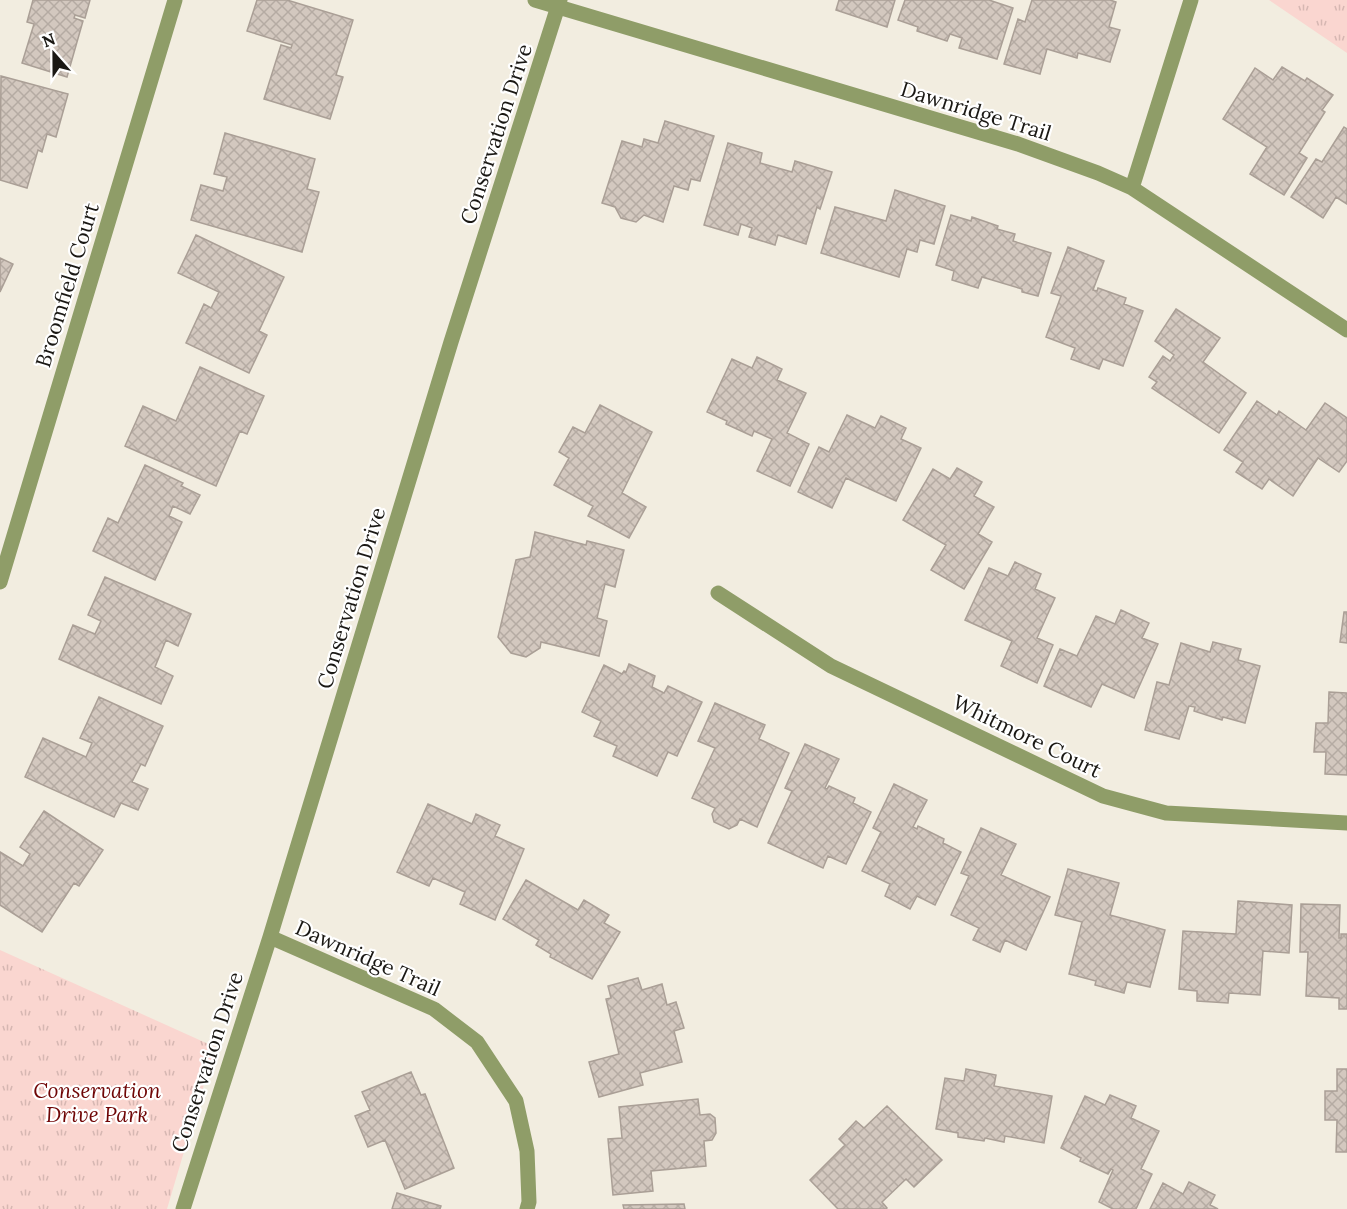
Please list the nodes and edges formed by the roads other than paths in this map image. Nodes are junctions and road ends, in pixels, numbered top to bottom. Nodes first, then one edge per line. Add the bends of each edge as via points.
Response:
1 (175, 0) edge
2 (535, 0) edge
3 (1191, 0) edge
4 (559, 3) edge
5 (1132, 188) junction
6 (1347, 330) edge
7 (0, 582) edge
8 (718, 593) dead end
9 (1347, 823) edge
10 (270, 937) junction
11 (183, 1209) edge
12 (527, 1209) edge

1 - 7 street, Broomfield Court
2 - 4 street, Dawnridge Trail
3 - 5 street
4 - 5 street, Dawnridge Trail via 1018,144
4 - 10 street, Conservation Drive
5 - 6 street, Dawnridge Trail
8 - 9 street, Whitmore Court via 831,666 1103,796 1166,813
10 - 11 street, Conservation Drive
10 - 12 street, Dawnridge Trail via 434,1009 477,1042 516,1101 527,1151

